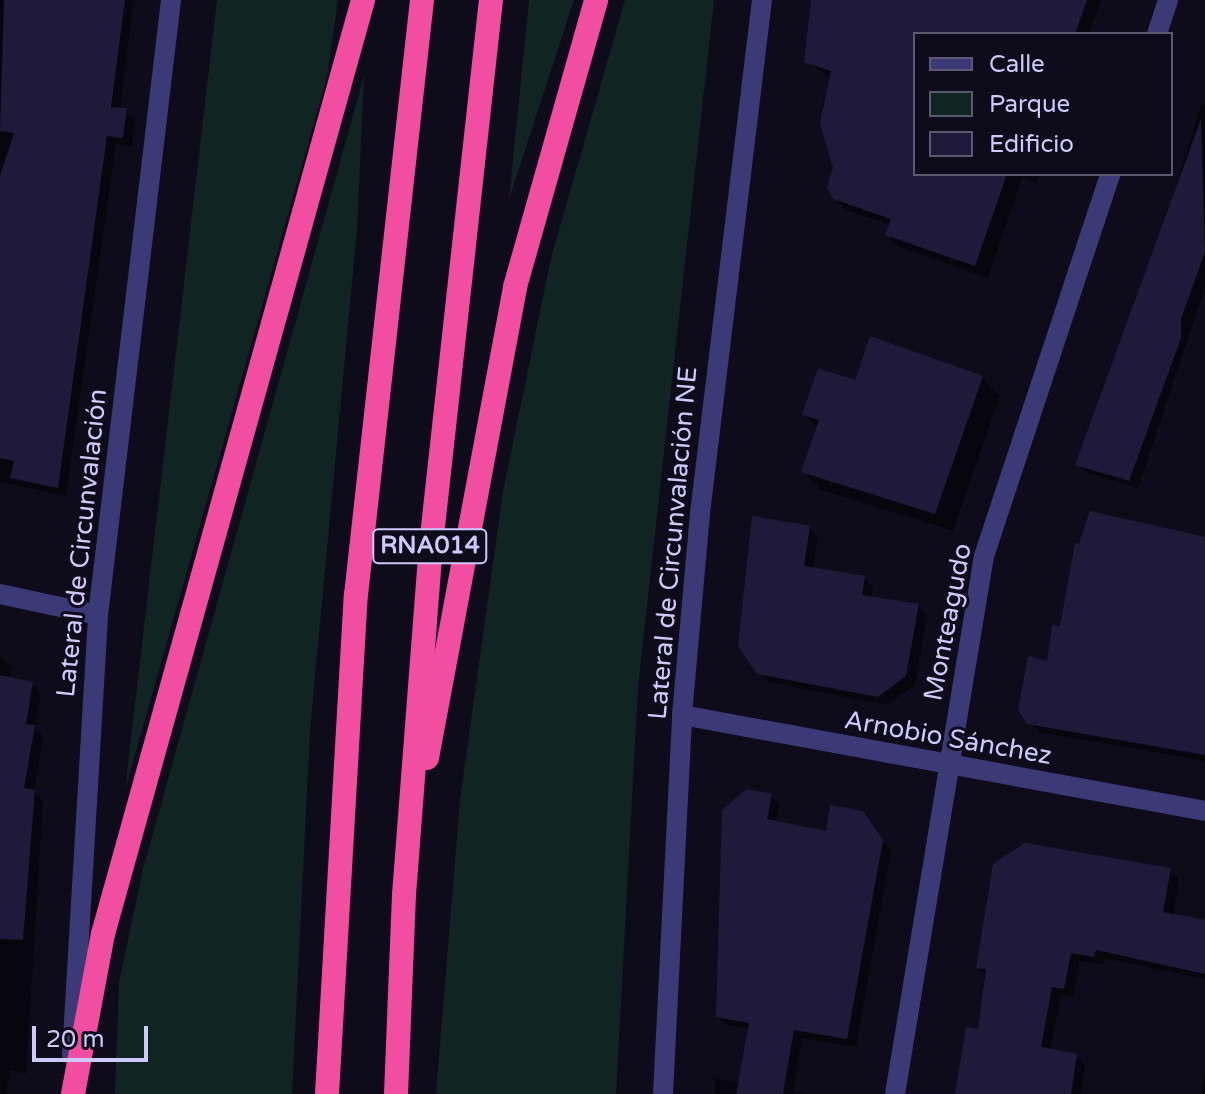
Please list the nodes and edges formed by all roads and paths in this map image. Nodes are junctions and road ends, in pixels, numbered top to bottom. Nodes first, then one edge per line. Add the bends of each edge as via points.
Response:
1 (171, 0) edge
2 (363, 0) edge
3 (422, 0) edge
4 (491, 0) edge
5 (596, 0) edge
6 (762, 0) edge
7 (1168, 0) edge
8 (1158, 32) edge
9 (1109, 176) edge
10 (0, 594) edge
11 (98, 615) junction
12 (682, 715) junction
13 (949, 764) junction
14 (1205, 811) edge
15 (404, 895) junction
16 (72, 1094) edge
17 (327, 1094) edge
18 (396, 1094) edge
19 (663, 1094) edge
20 (895, 1094) edge

1 - 11 street, Lateral de Circunvalación
2 - 16 highway via 103,934
3 - 17 highway, RNA014 via 356,595
4 - 15 highway, RNA014 via 442,422
5 - 15 highway via 544,172 499,362
6 - 12 street, Lateral de Circunvalación NE via 703,483
7 - 8 street
9 - 13 street, Monteagudo via 984,556
10 - 11 street
11 - 16 street, Lateral de Circunvalación
12 - 13 street, Arnobio Sánchez
12 - 19 street, Lateral de Circunvalación NE
13 - 14 street, Arnobio Sánchez
13 - 20 street, Monteagudo
15 - 18 highway, RNA014

